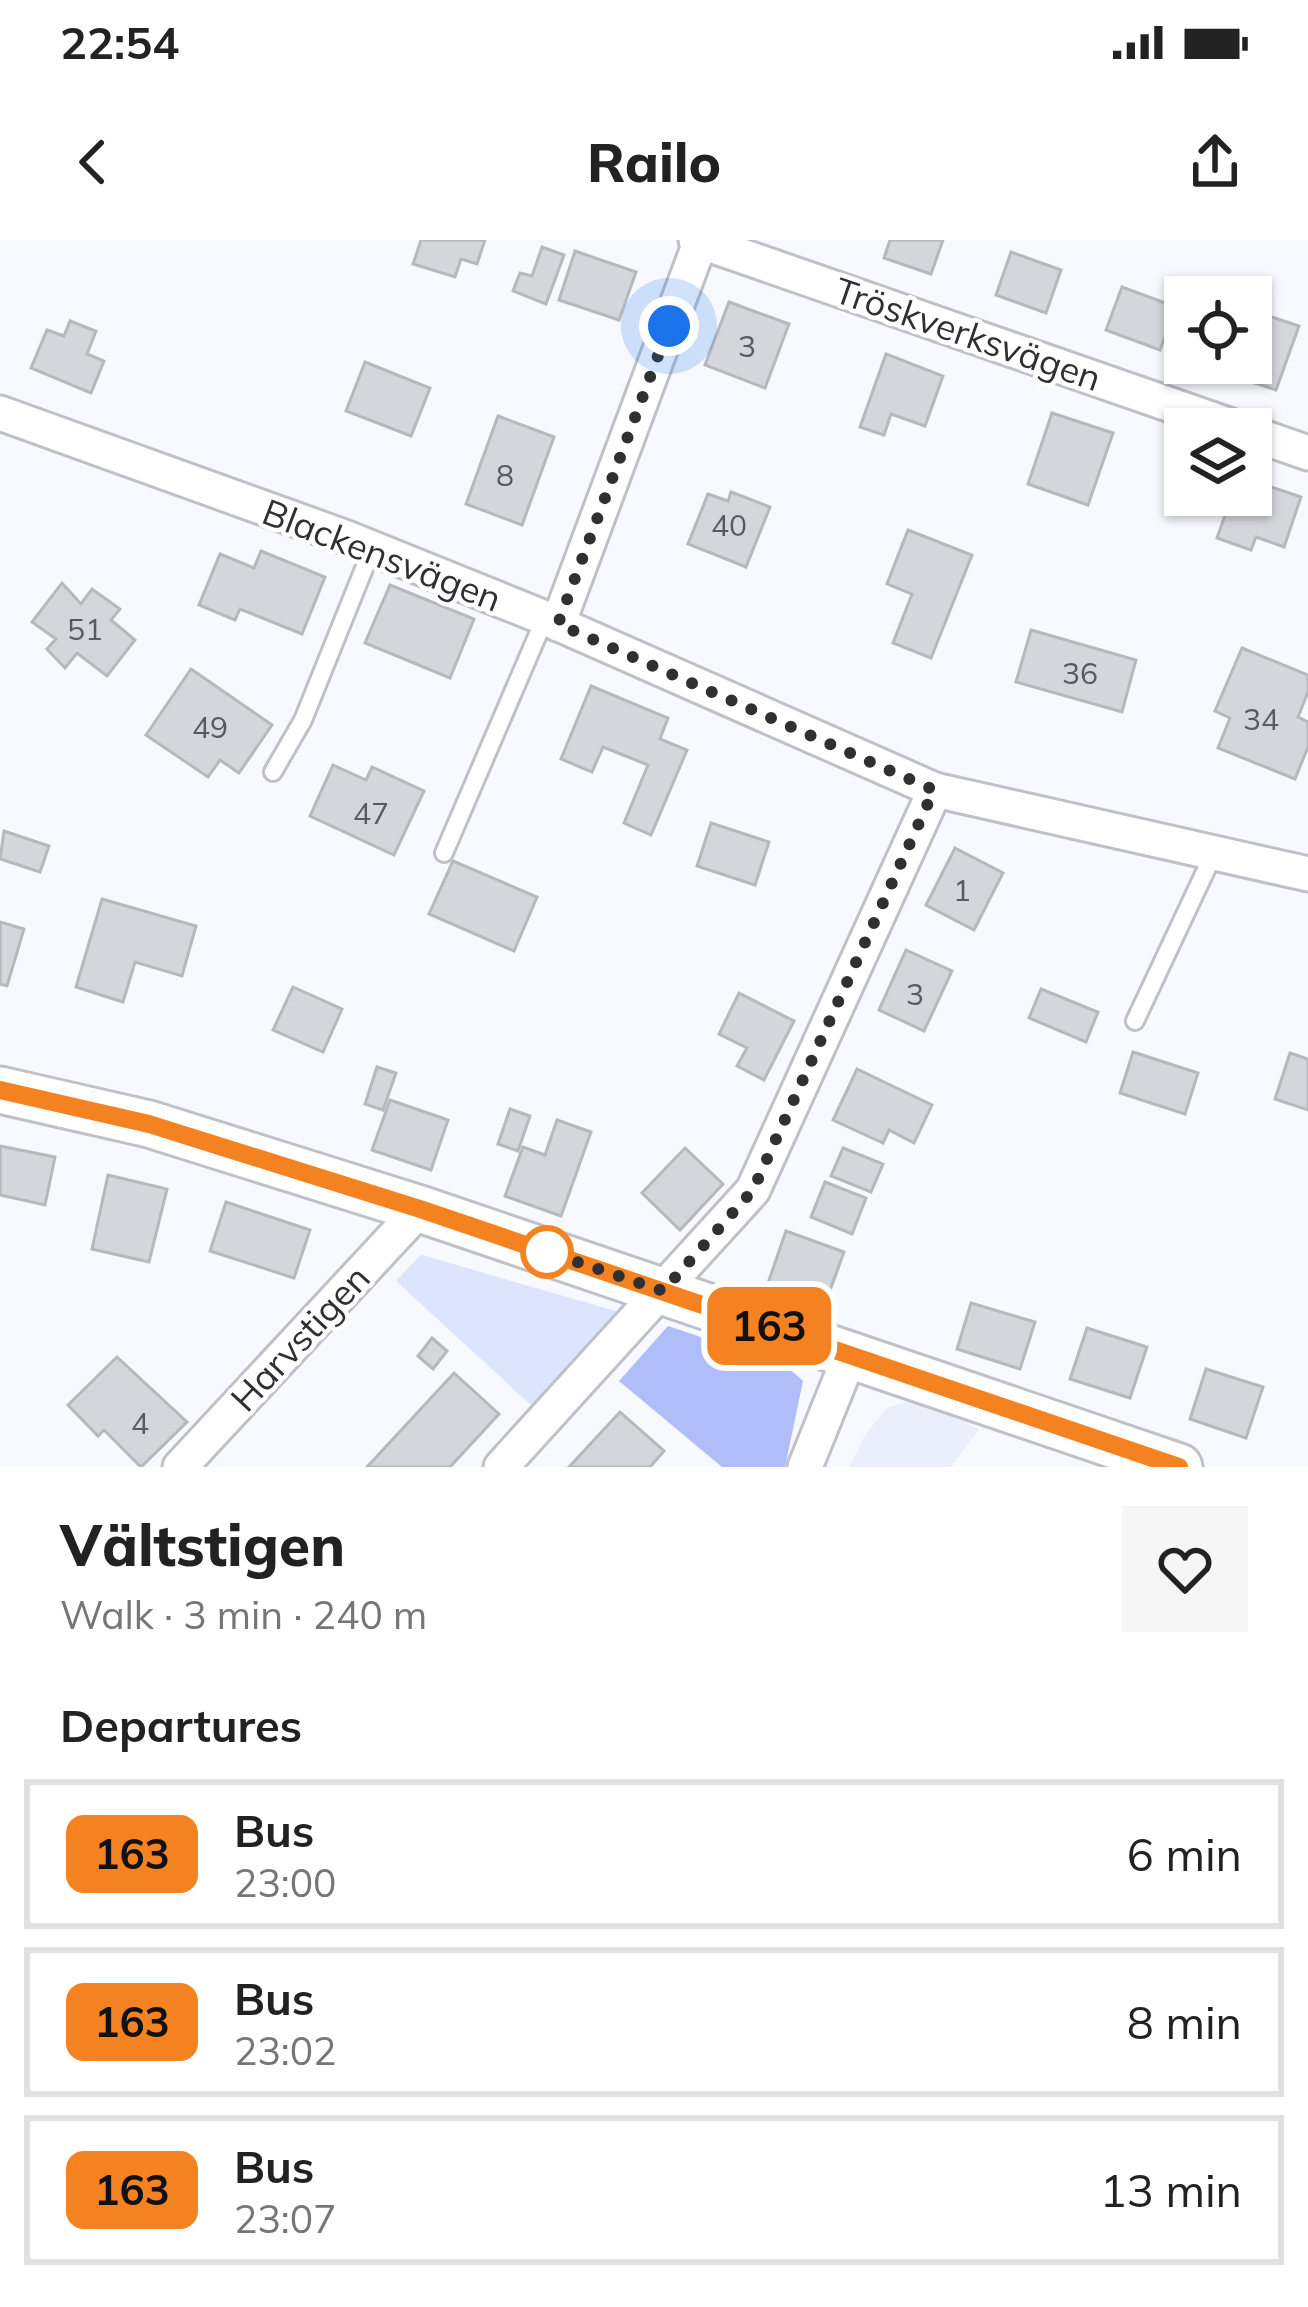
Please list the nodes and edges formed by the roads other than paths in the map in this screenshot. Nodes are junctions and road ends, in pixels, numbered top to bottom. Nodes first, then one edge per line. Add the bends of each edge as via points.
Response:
1 (699, 240) edge
2 (1180, 408) edge
3 (0, 412) edge
4 (1272, 440) edge
5 (1308, 453) edge
6 (372, 549) junction
7 (552, 621) junction
8 (272, 772) dead end
9 (934, 790) junction
10 (444, 853) dead end
11 (1214, 853) junction
12 (1308, 874) edge
13 (1136, 1021) dead end
14 (0, 1090) edge
15 (420, 1209) junction
16 (663, 1291) junction
17 (851, 1353) junction
18 (180, 1467) edge
19 (501, 1467) edge
20 (805, 1467) edge
21 (1179, 1467) edge

1 - 2 street, Tröskverksvägen
1 - 7 street
3 - 6 street, Blackensvägen
4 - 5 street
6 - 7 street, Blackensvägen
6 - 8 lane via 303,720
7 - 9 street, Blackensvägen
7 - 10 lane
9 - 11 street, Blackensvägen
9 - 16 street via 753,1190
11 - 12 street, Blackensvägen
11 - 13 lane
14 - 15 street via 149,1124
15 - 16 street
15 - 18 street, Harvstigen
16 - 17 street
16 - 19 street
17 - 20 street
17 - 21 street

